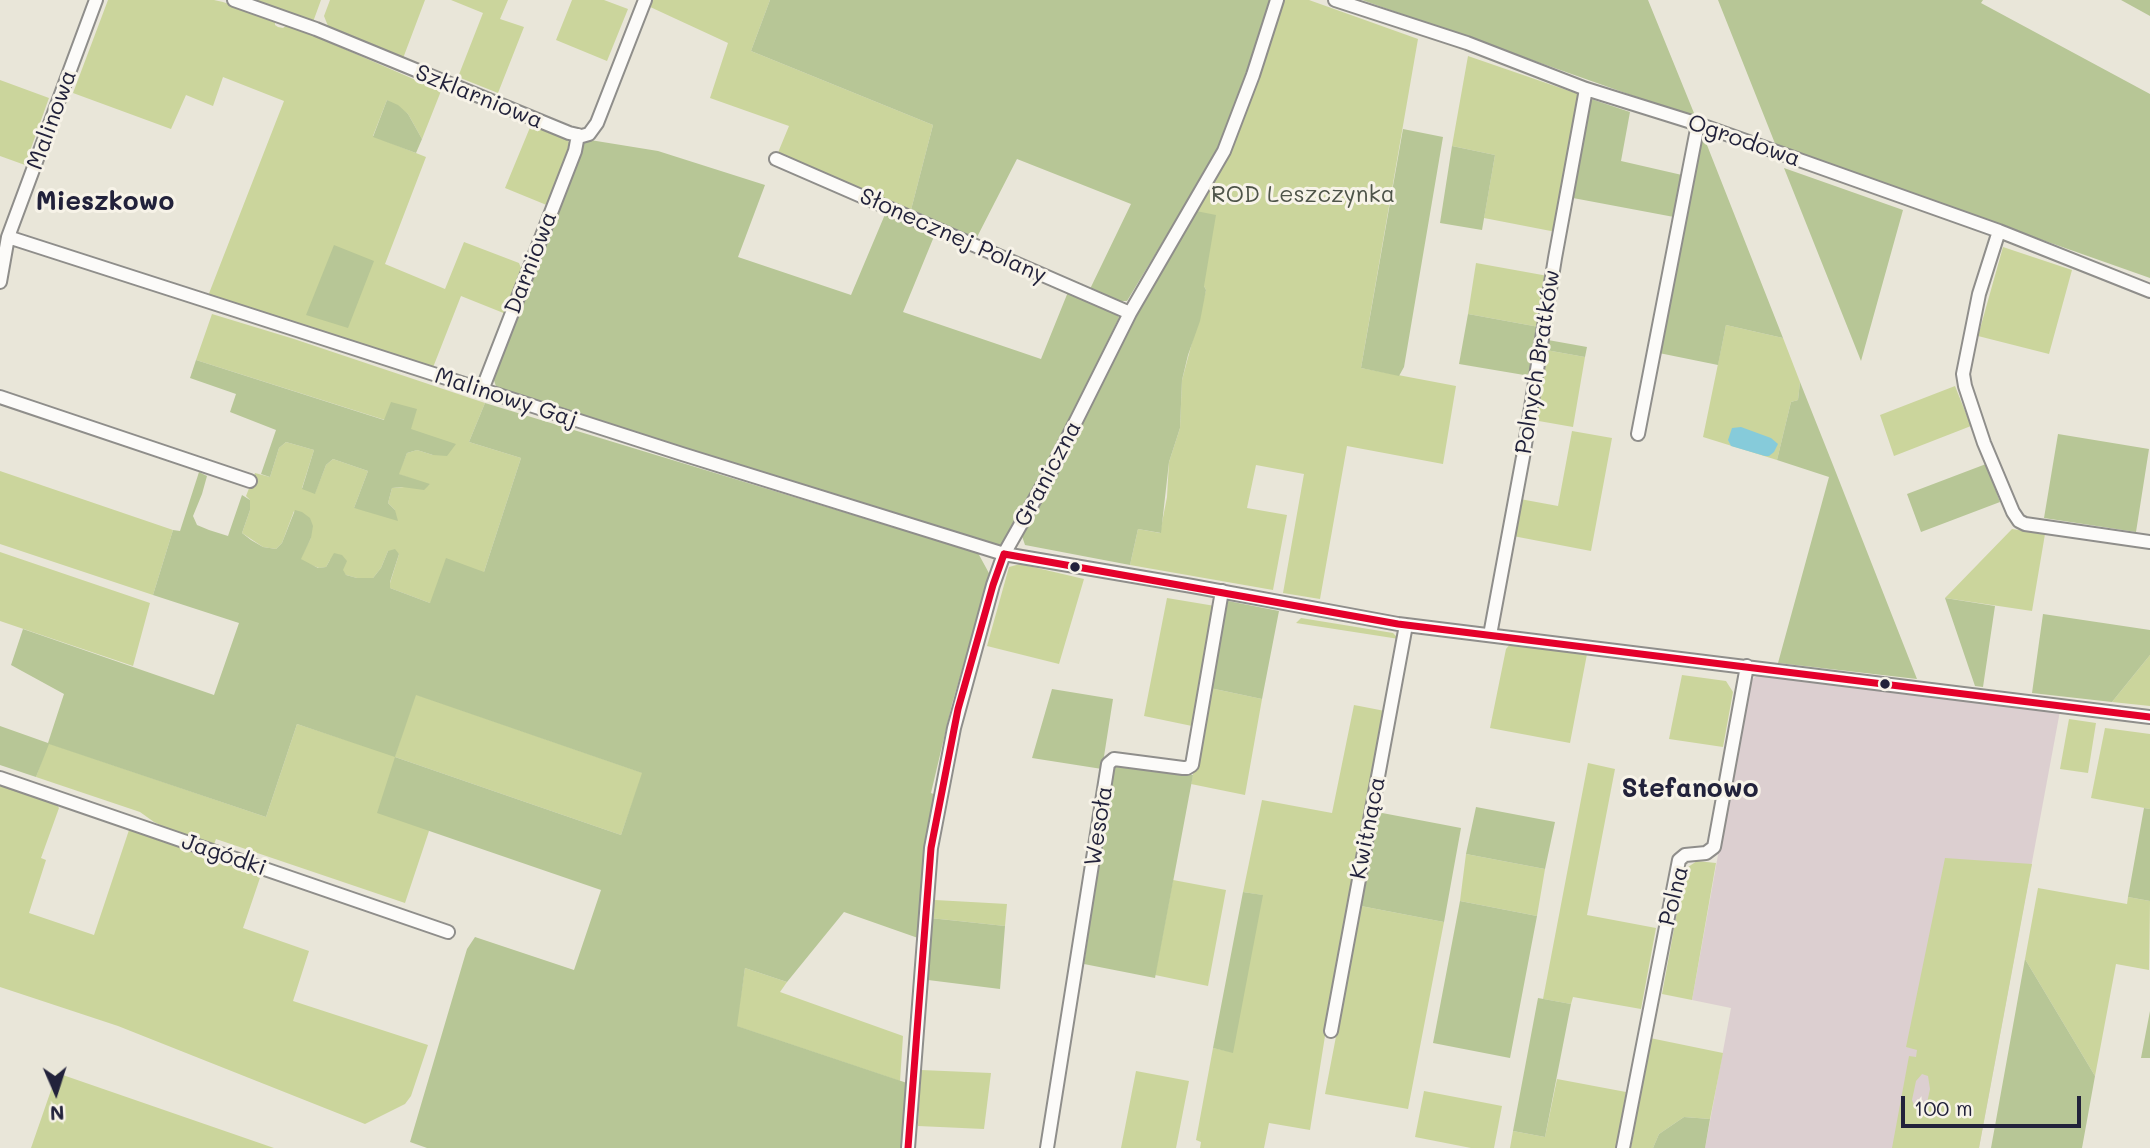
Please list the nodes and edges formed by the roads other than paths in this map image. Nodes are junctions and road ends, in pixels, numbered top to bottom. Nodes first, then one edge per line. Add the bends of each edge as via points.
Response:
1 (96, 0) edge
2 (234, 0) edge
3 (645, 0) edge
4 (1277, 0) edge
5 (1335, 0) edge
6 (1586, 89) junction
7 (1698, 124) junction
8 (578, 135) junction
9 (776, 159) dead end
10 (1999, 231) junction
11 (8, 237) junction
12 (0, 282) edge
13 (2150, 290) edge
14 (1130, 313) junction
15 (482, 390) junction
16 (0, 397) edge
17 (1638, 434) dead end
18 (250, 481) dead end
19 (2150, 542) edge
20 (1004, 554) junction
21 (1222, 591) junction
22 (1406, 625) junction
23 (1490, 635) junction
24 (1747, 666) junction
25 (2150, 717) edge
26 (0, 778) edge
27 (448, 932) dead end
28 (1331, 1031) dead end
29 (908, 1148) edge
30 (1047, 1148) edge
31 (1623, 1148) edge

1 - 11 street, Malinowa
2 - 8 street, Szklarniowa
3 - 8 street via 597,123 587,135
4 - 14 street, Graniczna via 1224,151
5 - 6 street, Ogrodowa
6 - 7 street, Ogrodowa
6 - 23 street, Polnych Bratków
7 - 10 street, Ogrodowa
7 - 17 street
8 - 15 street, Darniowa
9 - 14 street, Słonecznej Polany
10 - 13 street, Ogrodowa
10 - 19 street via 1979,294 1963,374 1984,443 2013,512 2025,524
11 - 12 street, Malinowa
11 - 15 street, Malinowy Gaj
14 - 20 street, Graniczna
15 - 20 street, Malinowy Gaj
16 - 18 street
20 - 21 street
20 - 29 street, Graniczna via 958,709 931,848
21 - 22 street
21 - 30 street, Wesoła via 1192,765 1183,768 1114,759 1108,764
22 - 23 street
22 - 28 street, Kwitnąca
23 - 24 street
24 - 25 street
24 - 31 street, Polna via 1714,847 1679,860
26 - 27 street, Jagódki

